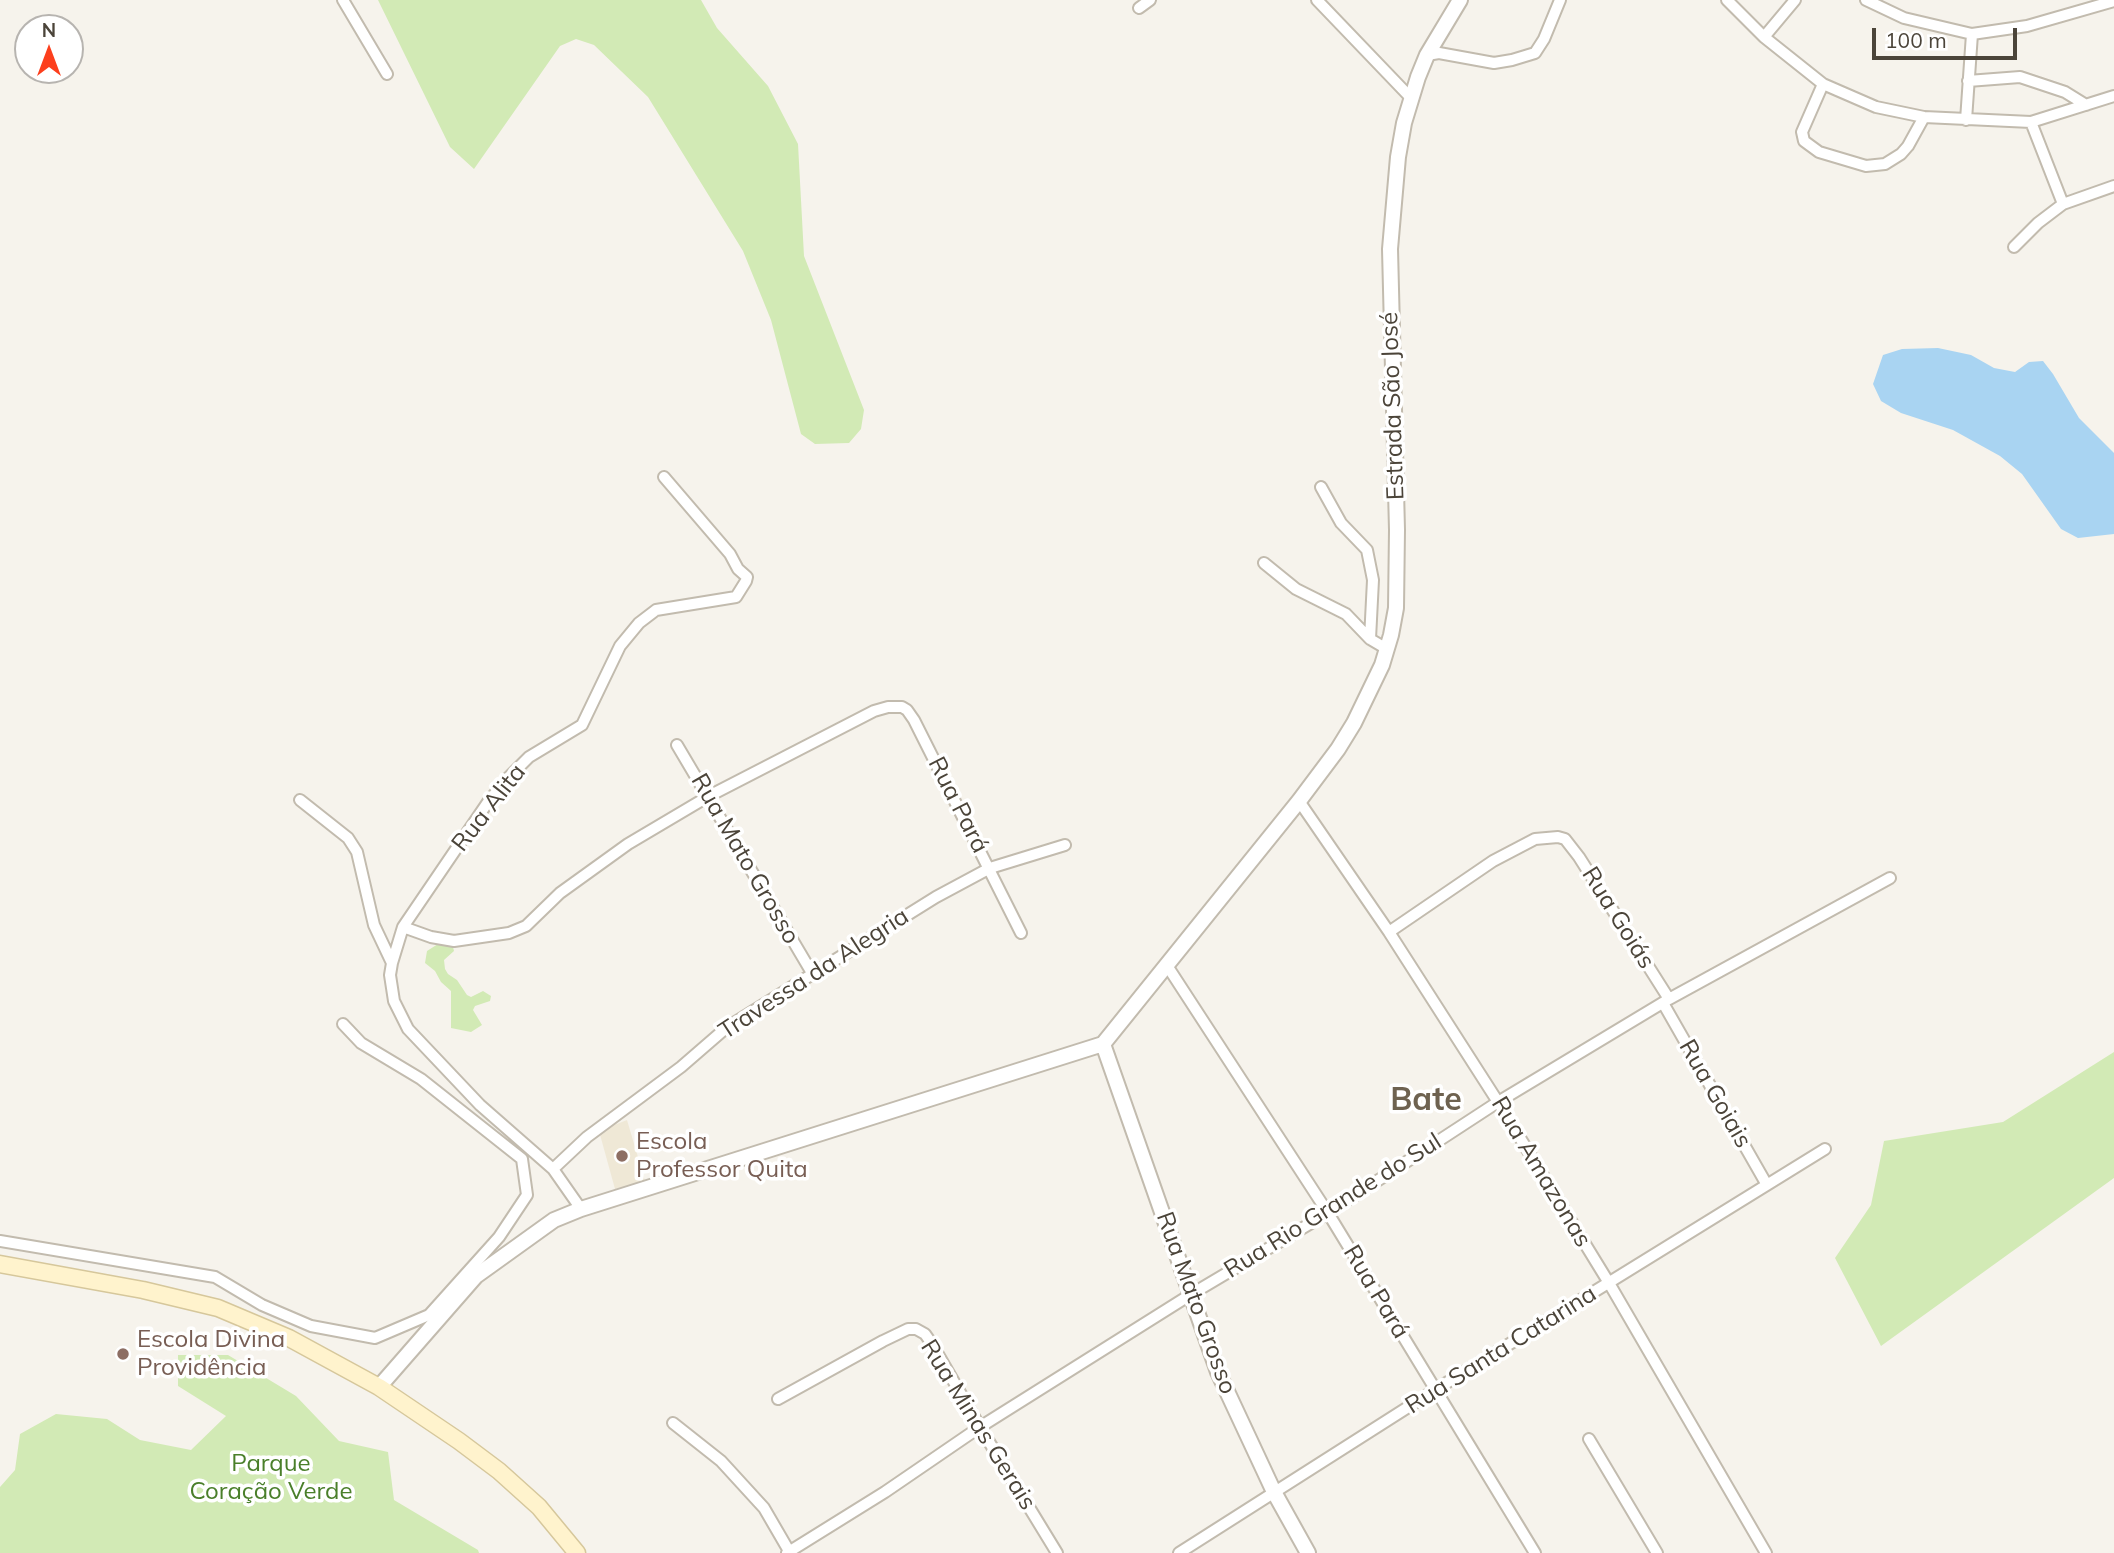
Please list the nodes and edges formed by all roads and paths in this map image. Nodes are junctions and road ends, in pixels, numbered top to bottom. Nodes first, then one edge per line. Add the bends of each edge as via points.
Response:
1 (343, 0) edge
2 (1150, 0) edge
3 (1317, 0) edge
4 (1460, 0) edge
5 (1560, 0) edge
6 (1727, 0) edge
7 (1795, 0) edge
8 (1866, 0) edge
9 (2114, 1) edge
10 (1139, 8) dead end
11 (1972, 34) junction
12 (1764, 37) junction
13 (1427, 55) junction
14 (387, 74) dead end
15 (1968, 81) junction
16 (1823, 84) junction
17 (2114, 96) edge
18 (1411, 98) junction
19 (2086, 105) junction
20 (1924, 117) junction
21 (1966, 120) junction
22 (2031, 122) junction
23 (2114, 186) edge
24 (2063, 204) junction
25 (2014, 247) dead end
26 (664, 477) dead end
27 (1321, 487) dead end
28 (1264, 563) dead end
29 (1370, 639) junction
30 (1387, 649) junction
31 (677, 745) dead end
32 (709, 796) junction
33 (300, 800) dead end
34 (1299, 801) junction
35 (1065, 845) dead end
36 (990, 868) junction
37 (1889, 878) dead end
38 (403, 927) junction
39 (1389, 932) junction
40 (1021, 933) dead end
41 (391, 963) junction
42 (1166, 964) junction
43 (812, 973) junction
44 (1666, 1001) junction
45 (344, 1024) dead end
46 (1103, 1044) junction
47 (1498, 1102) junction
48 (1825, 1149) dead end
49 (554, 1169) junction
50 (1767, 1185) junction
51 (582, 1209) junction
52 (1328, 1213) junction
53 (0, 1241) edge
54 (0, 1264) edge
55 (1609, 1283) junction
56 (1190, 1295) junction
57 (379, 1387) junction
58 (1435, 1390) junction
59 (778, 1399) dead end
60 (673, 1423) dead end
61 (980, 1427) junction
62 (1589, 1439) dead end
63 (1274, 1492) junction
64 (788, 1552) edge
65 (577, 1553) edge
66 (1056, 1553) edge
67 (1179, 1553) edge
68 (1308, 1553) edge
69 (1535, 1553) edge
70 (1657, 1553) edge
71 (1766, 1553) edge

1 - 14 street
2 - 10 street
3 - 18 street
4 - 13 street, Estrada São José
5 - 13 street via 1535,53 1494,63
6 - 12 street
7 - 12 street
8 - 11 street via 1904,19
9 - 11 street via 2027,26
11 - 15 street
12 - 16 street
13 - 18 street, Estrada São José
15 - 19 street via 2020,77 2065,92
15 - 21 street
16 - 20 street via 1876,107
16 - 20 street via 1803,136 1807,145 1830,156 1866,166 1885,164 1908,146
17 - 19 street
18 - 30 street, Estrada São José via 1398,157 1390,249 1397,530 1396,608
19 - 22 street
20 - 21 street
21 - 22 street
22 - 24 street
23 - 24 street
24 - 25 street
26 - 38 street, Rua Alita via 730,554 746,581 736,597 656,610 639,623 621,646 582,725 529,757 508,778
27 - 29 street via 1341,523 1367,550 1373,580
28 - 29 street via 1296,589 1346,614
29 - 30 street
30 - 34 street, Estrada São José via 1349,732
31 - 32 street, Rua Mato Grosso
32 - 36 street, Rua Pará via 874,711 902,707
32 - 38 street via 628,844 560,893 526,926 454,941
32 - 43 street, Rua Mato Grosso
33 - 41 street via 348,838 357,852 374,925
34 - 39 street, Rua Amazonas
34 - 42 street, Estrada São José
35 - 36 street, Travessa da Alegria
36 - 40 street, Rua Pará
36 - 43 street, Travessa da Alegria
37 - 44 street, Rua Rio Grande do Sul
38 - 41 street, Rua Alita
39 - 44 street, Rua Goiás via 1493,861 1542,837 1558,837 1579,857
39 - 47 street, Rua Amazonas
41 - 49 street, Rua Alita via 394,1001 408,1029 480,1105
42 - 46 street, Estrada São José
42 - 52 street, Rua Pará
43 - 49 street, Travessa da Alegria via 726,1028 587,1137
44 - 47 street, Rua Rio Grande do Sul
44 - 50 street, Rua Goiais
45 - 53 street via 361,1043 421,1079 522,1159 527,1195 499,1237 429,1315 375,1338 310,1326 215,1277
46 - 51 street
46 - 56 street, Rua Mato Grosso
47 - 52 street, Rua Rio Grande do Sul
47 - 55 street, Rua Amazonas
48 - 50 street, Rua Santa Catarina
49 - 51 street, Rua Alita
50 - 55 street, Rua Santa Catarina
51 - 57 street via 536,1231 476,1276
52 - 56 street, Rua Rio Grande do Sul
52 - 58 street, Rua Pará
54 - 57 main road via 218,1308 289,1338
55 - 58 street, Rua Santa Catarina
55 - 71 street, Rua Amazonas
56 - 61 street, Rua Rio Grande do Sul
56 - 63 street, Rua Mato Grosso via 1219,1372
57 - 65 main road via 499,1471 539,1507
58 - 63 street, Rua Santa Catarina
58 - 69 street, Rua Pará
59 - 61 street, Rua Minas Gerais via 883,1341 916,1329 925,1335
60 - 64 street via 721,1461 764,1508
61 - 64 street, Rua Rio Grande do Sul
61 - 66 street, Rua Minas Gerais
62 - 70 street
63 - 67 street, Rua Santa Catarina
63 - 68 street, Rua Mato Grosso

